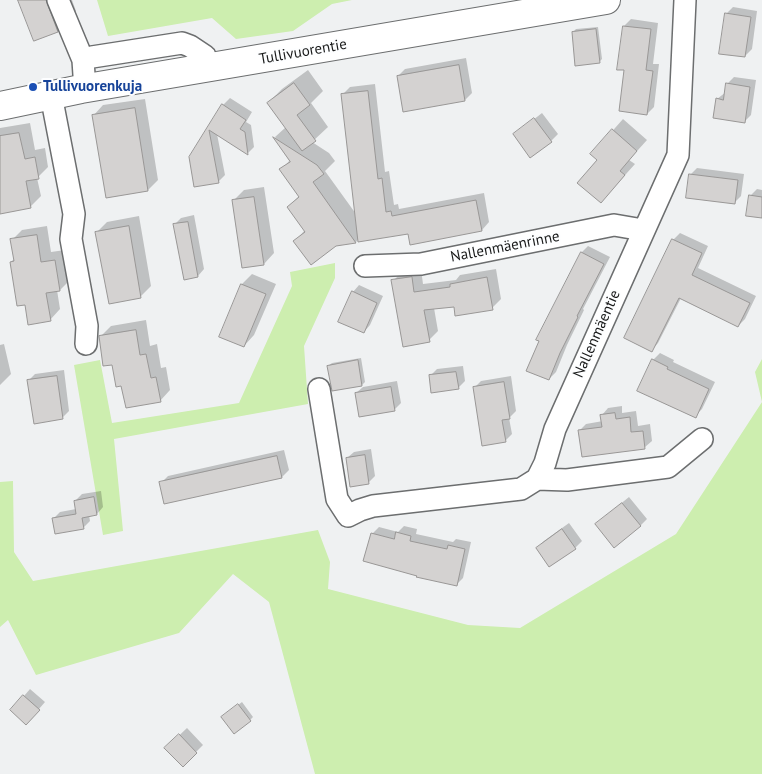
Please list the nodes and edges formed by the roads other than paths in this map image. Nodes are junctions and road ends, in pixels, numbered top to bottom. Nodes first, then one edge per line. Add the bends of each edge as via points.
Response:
1 (58, 0) edge
2 (606, 0) edge
3 (684, 0) edge
4 (83, 60) junction
5 (208, 68) junction
6 (81, 90) junction
7 (51, 95) junction
8 (0, 106) edge
9 (643, 230) junction
10 (365, 266) dead end
11 (86, 344) dead end
12 (319, 388) dead end
13 (702, 439) dead end
14 (537, 479) junction

1 - 4 street
2 - 5 main road, Tullivuorentie
3 - 9 street, Nallenmäentie via 678,155
4 - 5 street via 182,43 205,56
4 - 6 street
5 - 6 main road, Tullivuorentie
6 - 7 main road, Tullivuorentie
7 - 8 main road, Tullivuorentie
7 - 11 street via 74,214 71,239 87,326
9 - 10 street, Nallenmäenrinne via 614,225 421,264
9 - 14 street, Nallenmäentie via 555,428
12 - 14 street via 337,499 348,516 373,506 521,489
13 - 14 street via 668,467 567,480

